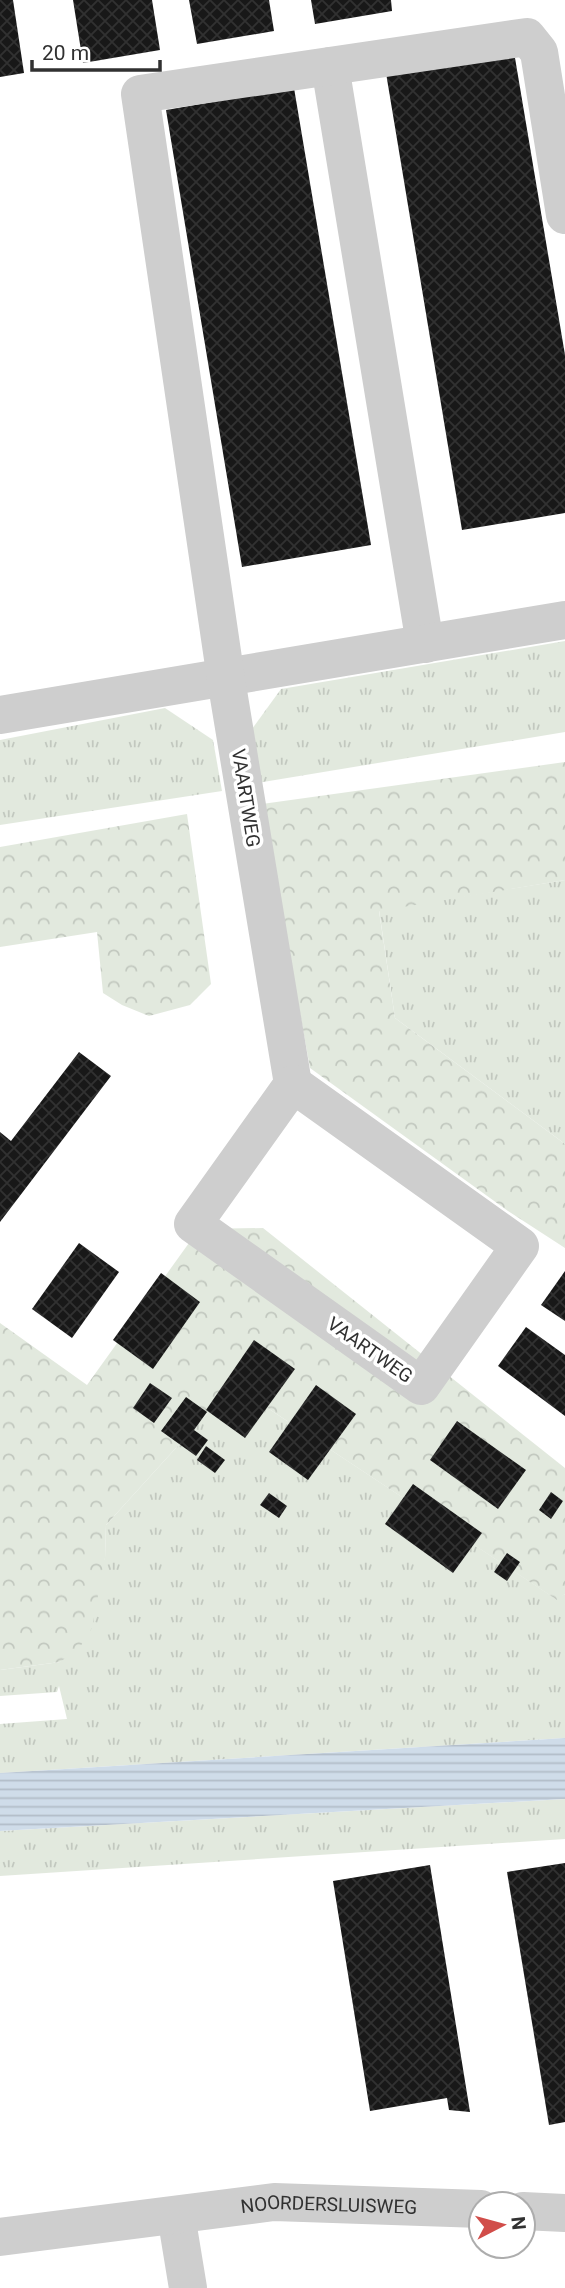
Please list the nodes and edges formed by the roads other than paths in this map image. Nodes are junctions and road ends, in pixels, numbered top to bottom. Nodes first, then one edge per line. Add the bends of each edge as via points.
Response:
1 (330, 66) junction
2 (565, 215) edge
3 (565, 620) edge
4 (425, 644) junction
5 (226, 679) junction
6 (0, 715) edge
7 (293, 1084) junction
8 (467, 2209) edge
9 (537, 2212) edge
10 (565, 2213) edge
11 (176, 2215) junction
12 (0, 2237) edge
13 (188, 2288) edge

1 - 2 street via 527,37 539,52
1 - 4 street
1 - 5 street, VAARTWEG via 140,94
3 - 4 street
4 - 5 street
5 - 6 street
5 - 7 street, VAARTWEG
7 - 7 street, VAARTWEG via 520,1246 421,1386 193,1224
8 - 11 street, NOORDERSLUISWEG via 274,2202
9 - 10 street
11 - 12 street, NOORDERSLUISWEG
11 - 13 street

